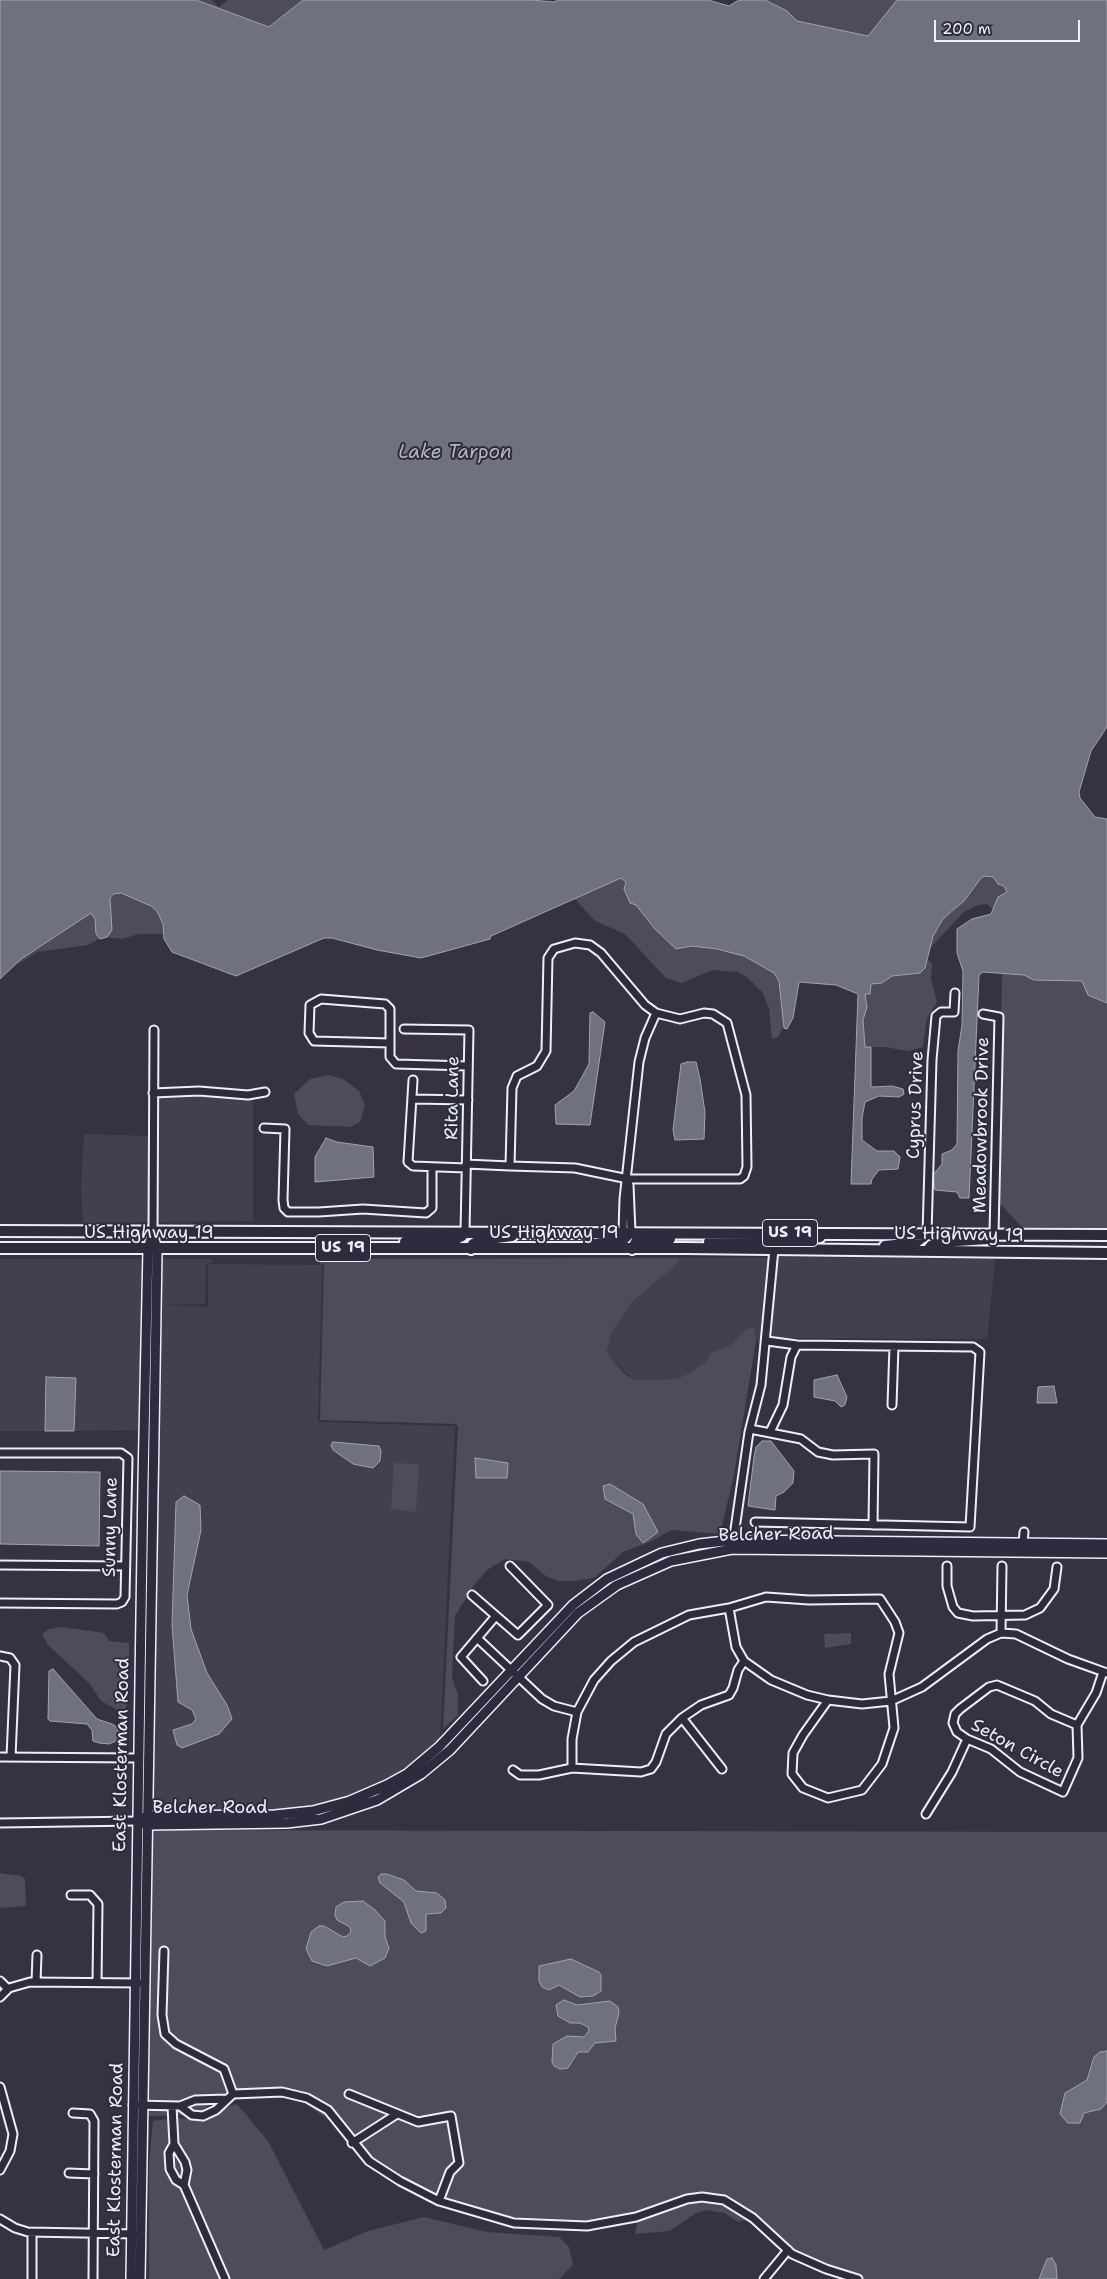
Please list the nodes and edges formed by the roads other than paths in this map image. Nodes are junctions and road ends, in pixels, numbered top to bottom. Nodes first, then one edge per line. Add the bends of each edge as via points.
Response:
1 (955, 993) dead end
2 (656, 1013) junction
3 (983, 1014) dead end
4 (154, 1030) dead end
5 (404, 1030) dead end
6 (390, 1043) junction
7 (468, 1066) junction
8 (413, 1080) dead end
9 (265, 1092) dead end
10 (153, 1093) junction
11 (413, 1099) junction
12 (468, 1100) junction
13 (264, 1128) dead end
14 (466, 1166) junction
15 (510, 1166) junction
16 (432, 1167) junction
17 (628, 1180) junction
18 (0, 1231) edge
19 (153, 1232) junction
20 (465, 1232) junction
21 (530, 1232) junction
22 (627, 1232) junction
23 (700, 1232) junction
24 (794, 1233) junction
25 (838, 1233) junction
26 (927, 1234) junction
27 (994, 1234) junction
28 (1016, 1234) junction
29 (1107, 1235) edge
30 (1107, 1246) edge
31 (0, 1248) edge
32 (348, 1248) junction
33 (686, 1248) junction
34 (152, 1249) junction
35 (471, 1249) junction
36 (575, 1249) junction
37 (632, 1249) junction
38 (774, 1249) junction
39 (870, 1250) junction
40 (927, 1251) junction
41 (1071, 1252) junction
42 (1107, 1253) edge
43 (767, 1341) junction
44 (797, 1345) junction
45 (894, 1346) junction
46 (892, 1405) dead end
47 (750, 1429) junction
48 (770, 1432) junction
49 (0, 1453) edge
50 (127, 1482) junction
51 (147, 1482) junction
52 (755, 1522) dead end
53 (874, 1525) junction
54 (1024, 1532) dead end
55 (1023, 1543) junction
56 (733, 1544) junction
57 (1107, 1544) edge
58 (1107, 1553) edge
59 (0, 1566) edge
60 (125, 1566) junction
61 (510, 1566) dead end
62 (947, 1566) dead end
63 (1002, 1566) dead end
64 (1057, 1567) dead end
65 (472, 1595) dead end
66 (0, 1604) edge
67 (729, 1608) junction
68 (1002, 1615) junction
69 (495, 1618) junction
70 (1001, 1633) junction
71 (477, 1638) junction
72 (0, 1656) edge
73 (744, 1661) junction
74 (1105, 1672) edge
75 (514, 1674) junction
76 (483, 1681) dead end
77 (828, 1700) junction
78 (891, 1701) junction
79 (577, 1712) junction
80 (682, 1718) junction
81 (1076, 1725) junction
82 (967, 1739) junction
83 (0, 1757) edge
84 (10, 1757) junction
85 (138, 1758) junction
86 (572, 1768) junction
87 (722, 1769) dead end
88 (513, 1770) dead end
89 (926, 1814) dead end
90 (136, 1821) junction
91 (147, 1821) junction
92 (0, 1823) edge
93 (71, 1895) dead end
94 (164, 1951) dead end
95 (37, 1955) dead end
96 (0, 1981) edge
97 (36, 1982) junction
98 (97, 1982) junction
99 (139, 1983) junction
100 (8, 1989) junction
101 (0, 1997) edge
102 (0, 2087) edge
103 (349, 2094) dead end
104 (230, 2096) junction
105 (204, 2099) junction
106 (138, 2105) junction
107 (172, 2106) junction
108 (180, 2106) junction
109 (73, 2113) dead end
110 (396, 2114) junction
111 (203, 2116) junction
112 (352, 2142) junction
113 (173, 2148) junction
114 (186, 2165) junction
115 (172, 2169) junction
116 (0, 2170) edge
117 (69, 2173) dead end
118 (94, 2174) junction
119 (182, 2183) junction
120 (439, 2201) junction
121 (0, 2220) edge
122 (32, 2232) junction
123 (94, 2233) junction
124 (136, 2234) junction
125 (788, 2250) junction
126 (32, 2279) edge
127 (93, 2279) edge
128 (131, 2279) edge
129 (140, 2279) edge
130 (225, 2279) edge
131 (764, 2279) edge
132 (858, 2279) edge

1 - 26 street, Cyprus Drive via 954,1012 941,1012 936,1016
2 - 15 street via 595,948 575,943 550,953 546,1051 537,1066 520,1074 513,1083
2 - 17 street via 639,1062
2 - 17 street via 680,1018 713,1014 727,1023 746,1095 746,1172 735,1180
3 - 27 street, Meadowbrook Drive via 999,1017
4 - 10 street, East Klosterman Road
5 - 7 street, Rita Lane via 469,1030
6 - 6 street via 390,1009 385,1004 321,999 310,1005 308,1033 314,1041
6 - 7 street via 390,1057 396,1064
7 - 12 street, Rita Lane
8 - 11 street
9 - 10 street via 248,1095 199,1090
10 - 19 street, East Klosterman Road
11 - 12 street
11 - 16 street via 408,1162 410,1165
12 - 14 street, Rita Lane
13 - 16 street via 285,1129 283,1200 288,1212 363,1208 426,1213 430,1211
14 - 15 street
14 - 16 street
14 - 20 street, Rita Lane
15 - 17 street via 575,1168
17 - 22 street via 631,1200
18 - 19 highway, US Highway 19 / US 19
19 - 20 highway, US Highway 19 / US 19
19 - 34 main road, East Klosterman Road
20 - 21 highway, US Highway 19 / US 19
20 - 32 highway via 452,1241 363,1242
21 - 22 highway, US Highway 19 / US 19
21 - 35 highway via 480,1240
22 - 23 highway, US Highway 19 / US 19
22 - 36 highway via 624,1239 618,1241
23 - 24 highway, US Highway 19 / US 19
23 - 37 highway via 688,1238 640,1241
24 - 25 highway, US Highway 19 / US 19
24 - 33 highway via 774,1239 703,1242
25 - 26 highway, US Highway 19 / US 19
25 - 38 highway via 790,1241
26 - 27 highway, US Highway 19 / US 19
26 - 39 highway via 915,1243
27 - 28 highway, US Highway 19 / US 19
28 - 29 highway, US Highway 19 / US 19
28 - 40 highway via 970,1242 941,1242
30 - 41 highway
31 - 34 highway, US Highway 19 / US 19
32 - 34 highway, US Highway 19 / US 19
32 - 35 highway, US Highway 19 / US 19
33 - 37 highway, US Highway 19 / US 19
33 - 38 highway, US Highway 19 / US 19
34 - 51 main road, East Klosterman Road
35 - 36 highway, US Highway 19 / US 19
36 - 37 highway, US Highway 19 / US 19
38 - 39 highway, US Highway 19 / US 19
38 - 43 street
39 - 40 highway, US Highway 19 / US 19
40 - 41 highway, US Highway 19 / US 19
41 - 42 highway, US Highway 19 / US 19
43 - 44 street
43 - 47 street via 761,1386
44 - 45 street
44 - 48 street via 791,1357 783,1406
45 - 46 street
45 - 53 street via 973,1346 980,1352 970,1527
47 - 48 street
47 - 56 street
48 - 53 street via 801,1439 818,1452 874,1454
49 - 50 street, Sunny Lane via 122,1454 128,1458
50 - 51 street
50 - 60 street, Sunny Lane
51 - 85 main road, East Klosterman Road
51 - 91 main road, East Klosterman Road
52 - 53 street
54 - 55 street
55 - 56 main road, Belcher Road
55 - 57 main road, Belcher Road
56 - 58 main road, Belcher Road
56 - 75 main road, Belcher Road via 671,1561 616,1586 578,1613
59 - 60 street
60 - 66 street, Sunny Lane via 125,1597 120,1603
61 - 69 street via 548,1605 518,1635
62 - 68 street via 947,1586 954,1610 966,1615
63 - 68 street
64 - 68 street via 1054,1589 1040,1608 1028,1614
65 - 69 street
67 - 73 street via 736,1647
67 - 78 street via 766,1597 880,1599 899,1633 889,1674
67 - 79 street via 690,1615 634,1642 594,1680
68 - 70 street
69 - 71 street
70 - 74 street via 1016,1634 1068,1659
70 - 78 street via 987,1639 922,1687
71 - 75 street
71 - 76 street via 461,1657
72 - 84 street via 10,1658 14,1665
73 - 77 street via 771,1680
73 - 80 street via 729,1695 701,1705
74 - 81 street
75 - 79 street via 542,1699
75 - 91 main road, Belcher Road via 443,1756 422,1774 377,1800 321,1819 287,1823
77 - 78 street via 862,1704
77 - 78 street via 793,1753 792,1774 803,1788 828,1798 862,1790 882,1764 894,1728
79 - 86 street via 572,1739
80 - 86 street via 666,1734 651,1769 642,1772
80 - 87 street
81 - 82 street, Seton Circle via 1006,1687 993,1685 955,1714 953,1723 957,1732
81 - 82 street, Seton Circle via 1078,1758 1063,1792 1020,1772 991,1749
82 - 89 street via 952,1772
83 - 84 street
84 - 85 street
85 - 90 main road, East Klosterman Road
86 - 88 street via 538,1775 520,1775
90 - 91 main road, Belcher Road
90 - 92 street
90 - 99 main road, East Klosterman Road
91 - 99 main road, East Klosterman Road
93 - 98 street via 90,1895 98,1904
94 - 104 street via 162,2015 165,2034 176,2044 224,2069
95 - 97 street
96 - 100 street
97 - 98 street
97 - 100 street
98 - 99 street
99 - 106 main road, East Klosterman Road
100 - 101 street
102 - 116 street via 13,2134 10,2151
103 - 110 street
104 - 105 street
104 - 111 street via 216,2110
104 - 112 street via 282,2092 307,2098 328,2110
105 - 108 street
105 - 111 street
106 - 107 street
106 - 124 main road, East Klosterman Road
107 - 108 street
107 - 113 street
108 - 111 street via 192,2115
109 - 118 street via 90,2114 94,2121
110 - 112 street
110 - 120 street via 418,2122 451,2116 459,2163 450,2172
112 - 120 street via 372,2164
113 - 114 street
113 - 115 street via 168,2162
114 - 115 street
114 - 119 street
115 - 119 street via 176,2180
117 - 118 street
118 - 123 street
119 - 130 street
120 - 125 street via 514,2224 568,2227 612,2223 687,2199 717,2198 753,2218
121 - 122 street
122 - 123 street
122 - 126 street
123 - 124 street
123 - 127 street
124 - 128 main road, East Klosterman Road
124 - 129 main road, East Klosterman Road
125 - 131 street
125 - 132 street via 818,2266

